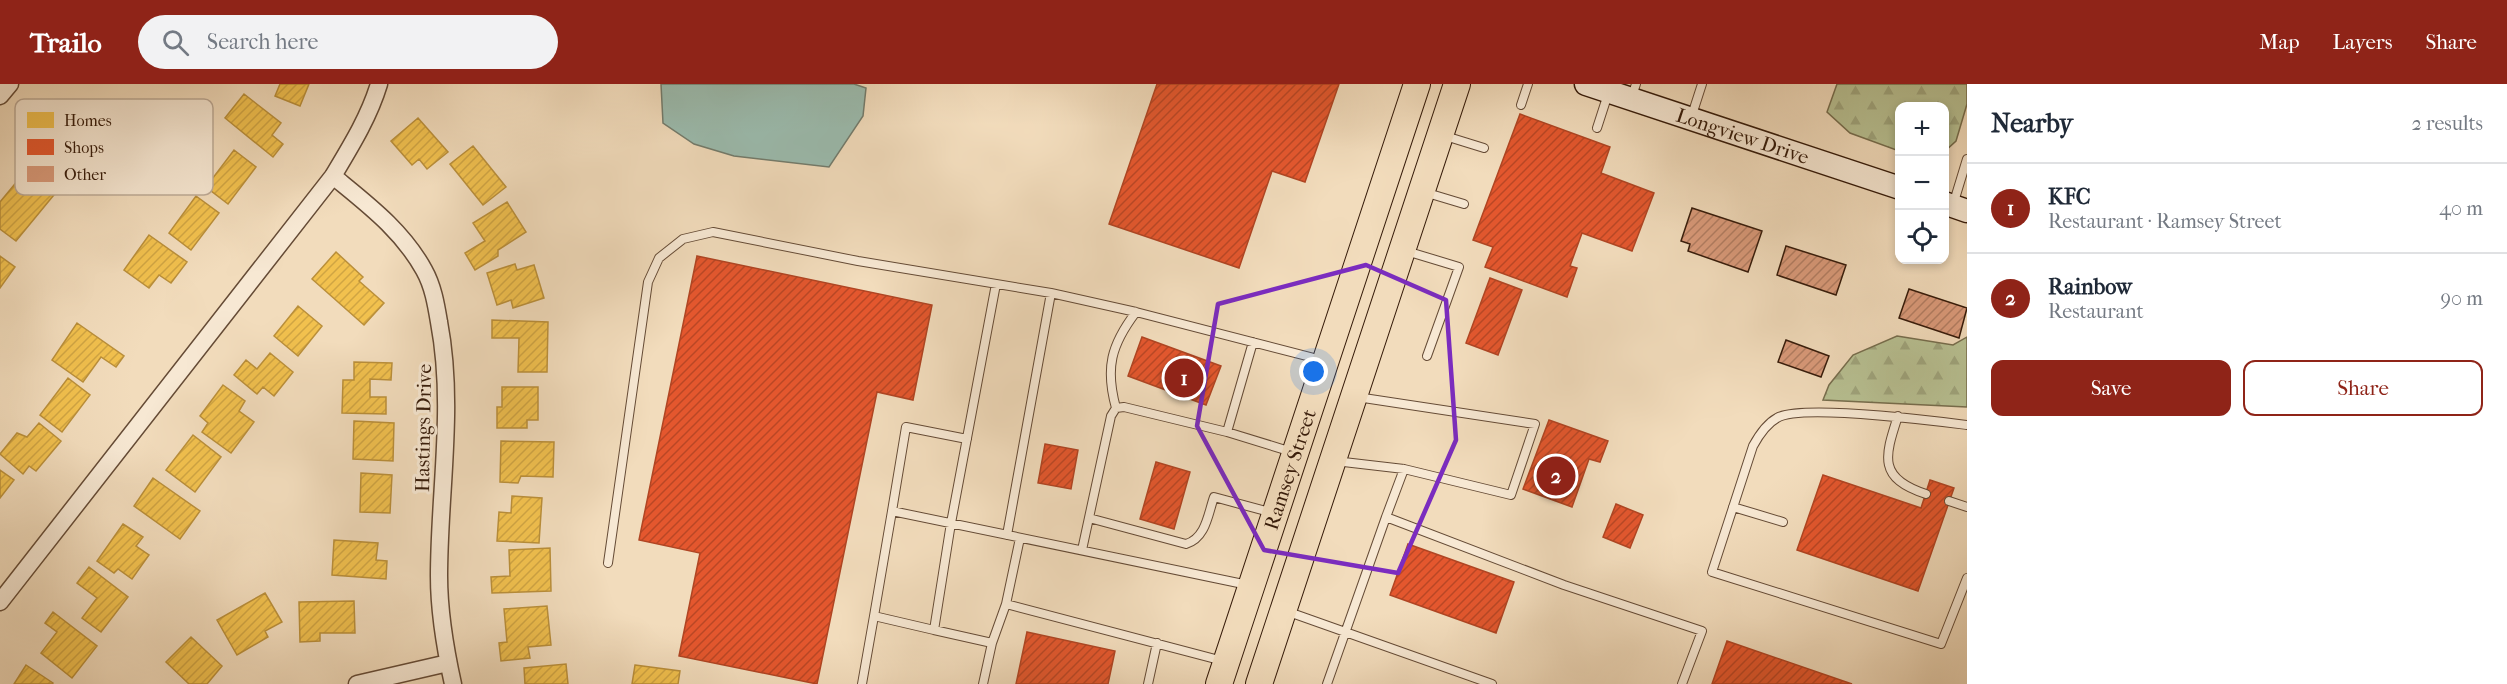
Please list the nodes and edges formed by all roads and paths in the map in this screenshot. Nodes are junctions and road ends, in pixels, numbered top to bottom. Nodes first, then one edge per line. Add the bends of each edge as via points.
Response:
1 (10, 84) edge
2 (379, 84) edge
3 (1417, 84) edge
4 (1457, 84) edge
5 (1528, 84) edge
6 (1586, 84) edge
7 (1702, 84) edge
8 (1609, 92) junction
9 (1634, 92) edge
10 (0, 96) edge
11 (1521, 105) dead end
12 (1690, 119) junction
13 (1597, 128) dead end
14 (1440, 134) junction
15 (1484, 148) dead end
16 (1967, 159) edge
17 (333, 176) junction
18 (1895, 187) edge
19 (1421, 191) junction
20 (1464, 204) dead end
21 (1955, 207) edge
22 (1402, 250) junction
23 (996, 284) junction
24 (1051, 293) junction
25 (1136, 312) junction
26 (1253, 342) junction
27 (1427, 356) dead end
28 (1326, 361) junction
29 (1354, 396) junction
30 (1116, 408) junction
31 (1898, 416) junction
32 (1967, 425) edge
33 (1227, 432) junction
34 (967, 439) junction
35 (1295, 453) junction
36 (1333, 460) junction
37 (1404, 469) junction
38 (1926, 494) dead end
39 (1949, 501) dead end
40 (1733, 507) junction
41 (1967, 507) edge
42 (892, 512) junction
43 (1274, 514) junction
44 (1386, 517) junction
45 (1089, 518) junction
46 (1783, 522) dead end
47 (951, 524) junction
48 (1007, 535) junction
49 (1020, 538) junction
50 (1082, 550) junction
51 (608, 563) dead end
52 (1967, 579) edge
53 (1251, 586) junction
54 (0, 602) edge
55 (1006, 604) junction
56 (1283, 610) junction
57 (874, 616) junction
58 (933, 630) junction
59 (1345, 632) junction
60 (1157, 643) junction
61 (992, 644) junction
62 (448, 663) junction
63 (1223, 673) edge
64 (357, 684) edge
65 (453, 684) edge
66 (862, 684) edge
67 (983, 684) edge
68 (1148, 684) edge
69 (1259, 684) edge
70 (1328, 684) edge
71 (1492, 684) edge
72 (1682, 684) edge

1 - 10 street
2 - 17 street via 354,142
3 - 28 main road, Ramsey Street
4 - 14 main road, Ramsey Street
5 - 11 lane
6 - 8 street, Longview Drive
7 - 12 lane
8 - 9 street, Longview Drive
8 - 13 lane
9 - 12 street, Longview Drive
12 - 18 street, Longview Drive
14 - 15 lane
14 - 19 main road, Ramsey Street
16 - 21 lane
17 - 54 street
17 - 62 street, Hastings Drive via 397,230 425,271 434,295 446,355 439,575
19 - 20 lane
19 - 22 main road, Ramsey Street
22 - 27 lane via 1459,267
22 - 29 main road, Ramsey Street
23 - 24 lane
23 - 34 lane
23 - 51 lane via 713,232 682,239 659,258 648,282
24 - 25 lane
24 - 48 lane
25 - 26 lane
25 - 30 lane via 1125,326 1109,369
26 - 28 lane
26 - 33 lane
28 - 35 main road, Ramsey Street
29 - 36 main road, Ramsey Street
29 - 37 lane via 1535,424 1511,495
30 - 33 lane
30 - 45 lane
31 - 32 lane
31 - 38 lane via 1888,448 1888,463 1896,480
31 - 40 lane via 1795,413 1778,417 1753,446
33 - 35 lane
34 - 42 lane via 906,427
34 - 47 lane
35 - 43 main road, Ramsey Street
36 - 37 lane
36 - 56 main road, Ramsey Street
37 - 44 lane
39 - 41 lane
40 - 46 lane
40 - 52 lane via 1712,572 1941,644
42 - 47 lane
42 - 57 lane
43 - 45 lane via 1214,497 1201,535 1186,544
43 - 53 main road, Ramsey Street
44 - 59 lane
44 - 72 lane via 1564,585 1702,631
45 - 50 lane
47 - 48 lane
47 - 58 lane
48 - 49 lane
49 - 50 lane
49 - 55 lane
50 - 53 lane
53 - 63 main road, Ramsey Street
55 - 60 lane
55 - 61 lane
56 - 59 lane
56 - 69 main road, Ramsey Street
57 - 58 lane
57 - 66 lane
58 - 61 lane
59 - 70 lane
59 - 71 lane
60 - 63 lane
60 - 68 lane
61 - 67 lane
62 - 64 street
62 - 65 street, Hastings Drive

